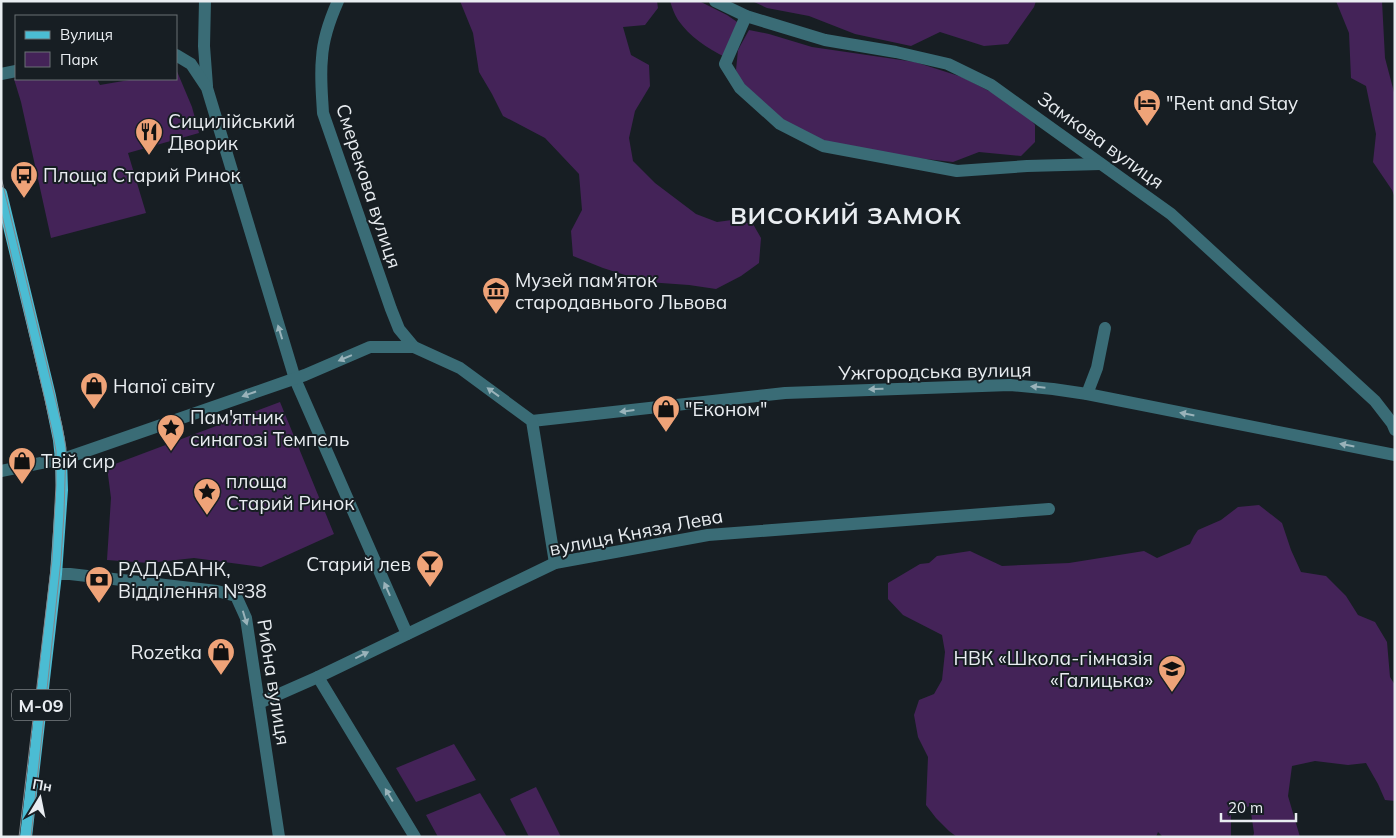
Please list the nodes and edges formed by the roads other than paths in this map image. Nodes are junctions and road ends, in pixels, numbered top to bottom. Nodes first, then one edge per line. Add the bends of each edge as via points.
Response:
1 (205, 1) edge
2 (338, 1) edge
3 (715, 1) edge
4 (746, 16) junction
5 (178, 55) edge
6 (15, 71) edge
7 (1, 74) edge
8 (207, 88) junction
9 (1102, 164) junction
10 (1, 193) edge
11 (1106, 328) dead end
12 (414, 347) junction
13 (295, 378) junction
14 (1087, 394) junction
15 (532, 421) junction
16 (1395, 430) edge
17 (1395, 455) edge
18 (61, 459) junction
19 (1, 471) edge
20 (1049, 509) dead end
21 (555, 563) junction
22 (56, 574) junction
23 (407, 634) junction
24 (318, 677) junction
25 (258, 703) junction
26 (26, 837) edge
27 (279, 837) edge
28 (415, 837) edge

1 - 8 street
2 - 12 street, Смерекова вулиця via 322,56 323,113 391,309 399,329
3 - 4 street, Замкова вулиця
4 - 9 street, Замкова вулиця via 824,40 948,64 991,85
4 - 9 street via 726,64 740,88 780,124 823,146 957,171
5 - 8 street via 191,64
6 - 7 street
13 -> 8 street
9 - 16 street, Замкова вулиця via 1171,214 1375,401
10 - 18 main road, М-09 via 50,396
11 - 14 street
12 -> 13 street via 370,347
15 -> 12 street via 460,368
13 -> 18 street
23 -> 13 street
14 -> 15 street, Ужгородська вулиця via 1010,384 785,393
17 -> 14 street, Ужгородська вулиця
15 - 21 street
18 - 19 street
18 - 22 main road, М-09
20 - 21 street, вулиця Князя Лева via 708,535
21 - 23 street, вулиця Князя Лева
22 -> 25 street, Рибна вулиця via 217,591 236,596 246,618
22 - 26 main road, М-09
24 -> 23 street, вулиця Князя Лева
24 - 25 street, вулиця Князя Лева
28 -> 24 street
25 - 27 street, Рибна вулиця

